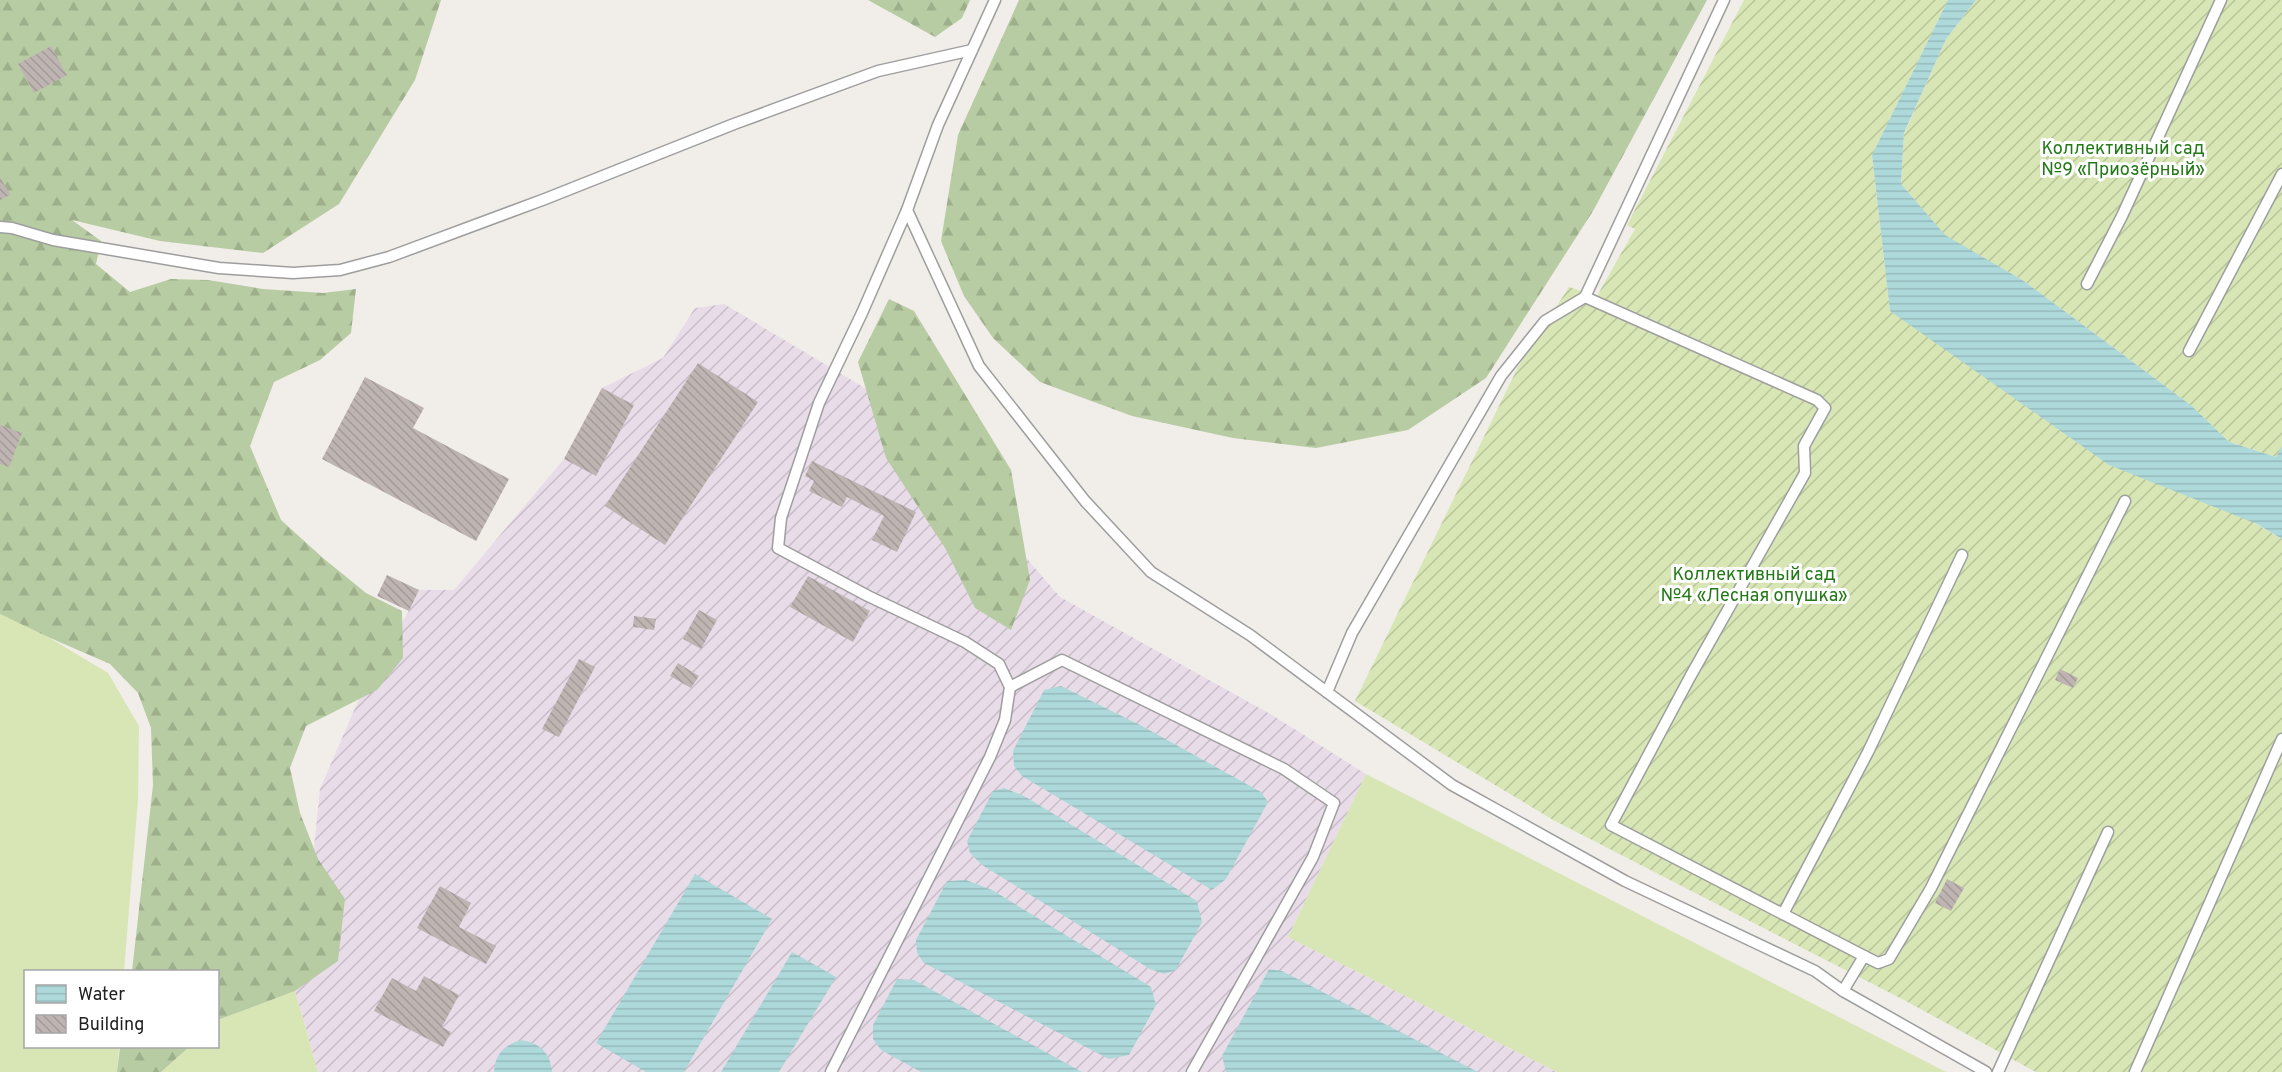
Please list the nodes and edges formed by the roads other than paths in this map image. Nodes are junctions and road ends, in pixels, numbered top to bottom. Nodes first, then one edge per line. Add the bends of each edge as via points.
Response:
1 (994, 0) edge
2 (1724, 0) edge
3 (2221, 0) edge
4 (972, 50) junction
5 (2282, 174) edge
6 (907, 210) junction
7 (0, 227) edge
8 (2087, 284) dead end
9 (1584, 297) junction
10 (2189, 351) dead end
11 (2125, 501) dead end
12 (1962, 555) dead end
13 (1010, 687) junction
14 (1327, 692) junction
15 (2282, 739) edge
16 (2109, 832) dead end
17 (1783, 914) junction
18 (1864, 956) junction
19 (1843, 991) junction
20 (831, 1072) edge
21 (1192, 1072) edge
22 (1986, 1072) edge
23 (1998, 1072) edge
24 (2135, 1072) edge

1 - 4 lane
2 - 9 lane
3 - 8 lane
4 - 6 lane via 938,125
4 - 7 lane via 878,71 545,200 389,257 340,270 293,273 219,268 53,240
5 - 10 lane
6 - 13 lane via 819,403 781,518 778,548 965,642 999,664
6 - 14 lane via 979,366 1085,501 1151,572 1250,635
9 - 14 lane via 1545,321 1501,376 1352,633
9 - 17 lane via 1817,400 1825,408 1804,446 1805,473 1611,825
11 - 18 lane via 1930,888 1889,959 1878,963
12 - 17 lane via 1868,752
13 - 20 lane via 1005,720 990,757
13 - 21 lane via 1062,660 1284,769 1334,803 1313,857
14 - 19 lane via 1452,785 1625,881 1815,971
15 - 24 lane
16 - 23 lane
17 - 18 lane
18 - 19 lane
19 - 22 lane

